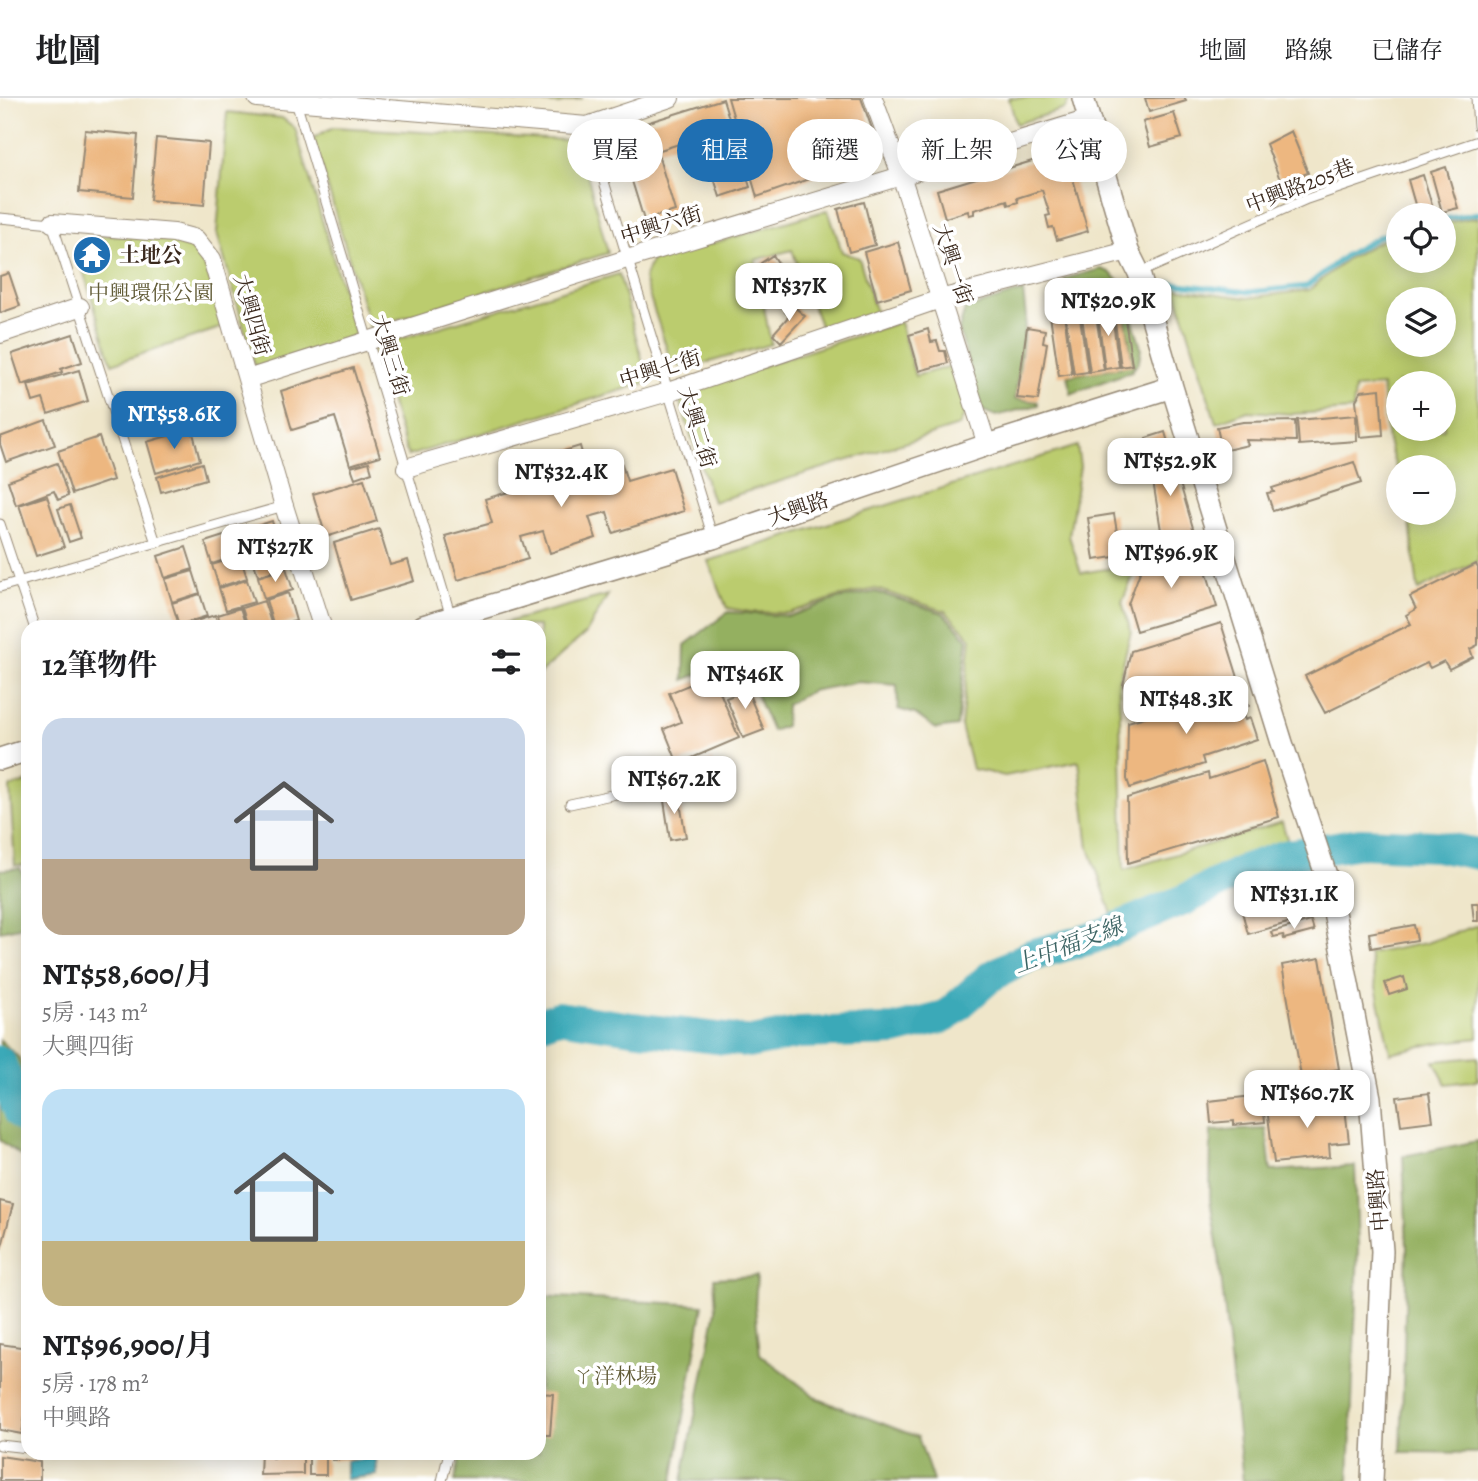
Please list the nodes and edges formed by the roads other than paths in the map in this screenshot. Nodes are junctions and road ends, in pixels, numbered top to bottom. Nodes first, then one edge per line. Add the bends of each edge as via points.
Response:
1 (257, 98) edge
2 (670, 98) edge
3 (873, 98) edge
4 (1083, 98) edge
5 (1476, 98) edge
6 (296, 102) junction
7 (608, 119) edge
8 (1089, 119) edge
9 (567, 124) edge
10 (1478, 126) edge
11 (1478, 141) edge
12 (897, 164) edge
13 (897, 176) edge
14 (604, 182) edge
15 (903, 182) edge
16 (1108, 182) edge
17 (0, 218) edge
18 (52, 223) junction
19 (1128, 251) junction
20 (627, 259) junction
21 (1139, 274) junction
22 (940, 299) junction
23 (80, 307) junction
24 (0, 334) edge
25 (368, 342) junction
26 (247, 379) junction
27 (1172, 387) junction
28 (668, 391) junction
29 (987, 445) junction
30 (406, 468) junction
31 (284, 506) junction
32 (0, 524) edge
33 (713, 538) junction
34 (156, 543) junction
35 (20, 582) junction
36 (0, 587) edge
37 (451, 617) junction
38 (32, 620) edge
39 (320, 620) edge
40 (442, 620) edge
41 (21, 752) edge
42 (0, 759) edge
43 (670, 781) dead end
44 (570, 804) dead end
45 (0, 1445) edge
46 (21, 1447) edge
47 (447, 1460) edge
48 (442, 1481) edge
49 (1372, 1481) edge

1 - 6 street
2 - 7 street
3 - 12 street, 大興一街
4 - 8 street
5 - 10 lane
6 - 9 street
6 - 25 lane, 大興三街
11 - 21 lane, 中興路205巷 via 1307,199
13 - 20 street, 中興六街
14 - 20 lane, 大興二街
15 - 22 street, 大興一街
16 - 19 street
17 - 18 lane
18 - 23 lane
18 - 26 street, 大興四街 via 174,233 196,239 212,259
19 - 21 street
19 - 22 street, 中興七街
20 - 25 street, 中興六街
20 - 28 lane, 大興二街
21 - 27 street
22 - 28 street, 中興七街
22 - 29 street, 大興一街
23 - 24 street
23 - 34 lane
25 - 26 street, 中興六街
25 - 30 lane, 大興三街
26 - 31 street, 大興四街
27 - 29 street, 大興路
27 - 49 street, 中興路 via 1328,881 1370,1098 1382,1251
28 - 30 street, 中興七街
28 - 33 lane, 大興二街
29 - 33 street, 大興路
30 - 37 lane, 大興三街
31 - 34 lane
31 - 39 street, 大興四街
32 - 35 lane
33 - 37 street, 大興路
34 - 35 lane
35 - 36 lane
35 - 38 lane
37 - 40 street, 大興路
41 - 42 street
43 - 44 lane via 645,792
45 - 46 lane
47 - 48 lane

